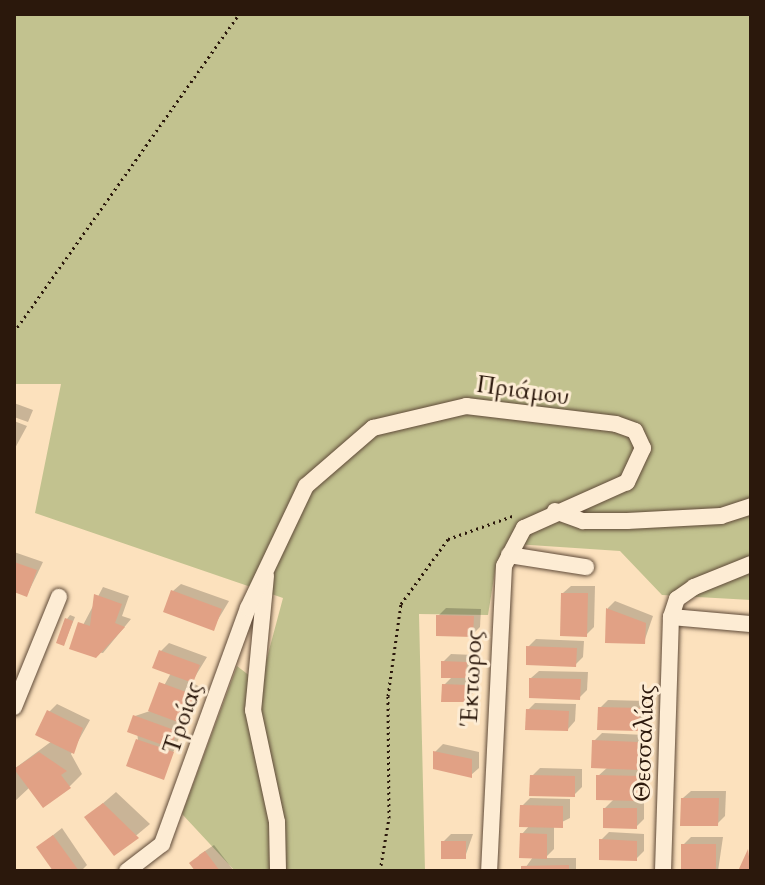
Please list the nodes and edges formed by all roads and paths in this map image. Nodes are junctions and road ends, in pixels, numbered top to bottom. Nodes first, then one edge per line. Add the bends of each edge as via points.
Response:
1 (239, 14) edge
2 (14, 332) edge
3 (751, 506) edge
4 (555, 511) junction
5 (538, 517) junction
6 (509, 555) junction
7 (751, 564) edge
8 (267, 567) junction
9 (586, 567) dead end
10 (59, 597) dead end
11 (671, 617) junction
12 (751, 624) edge
13 (14, 707) edge
14 (127, 871) edge
15 (278, 871) edge
16 (380, 871) edge
17 (489, 871) edge
18 (663, 871) edge

1 - 2 path
3 - 4 street via 721,516 627,521 583,521
4 - 5 street
4 - 8 street, Πριάμου via 627,482 643,448 635,431 466,406 423,411 373,428 335,455 306,486
5 - 6 street, Έκτωρος
5 - 16 path via 512,515 457,533 401,604 388,696 389,818
6 - 9 street
6 - 17 street, Έκτωρος via 495,650
7 - 11 street via 694,587 677,599
8 - 14 street, Τροίας via 162,844
8 - 15 street, Πριάμου via 253,710 275,811
10 - 13 street
11 - 12 street
11 - 18 street, Θεσσαλίας

